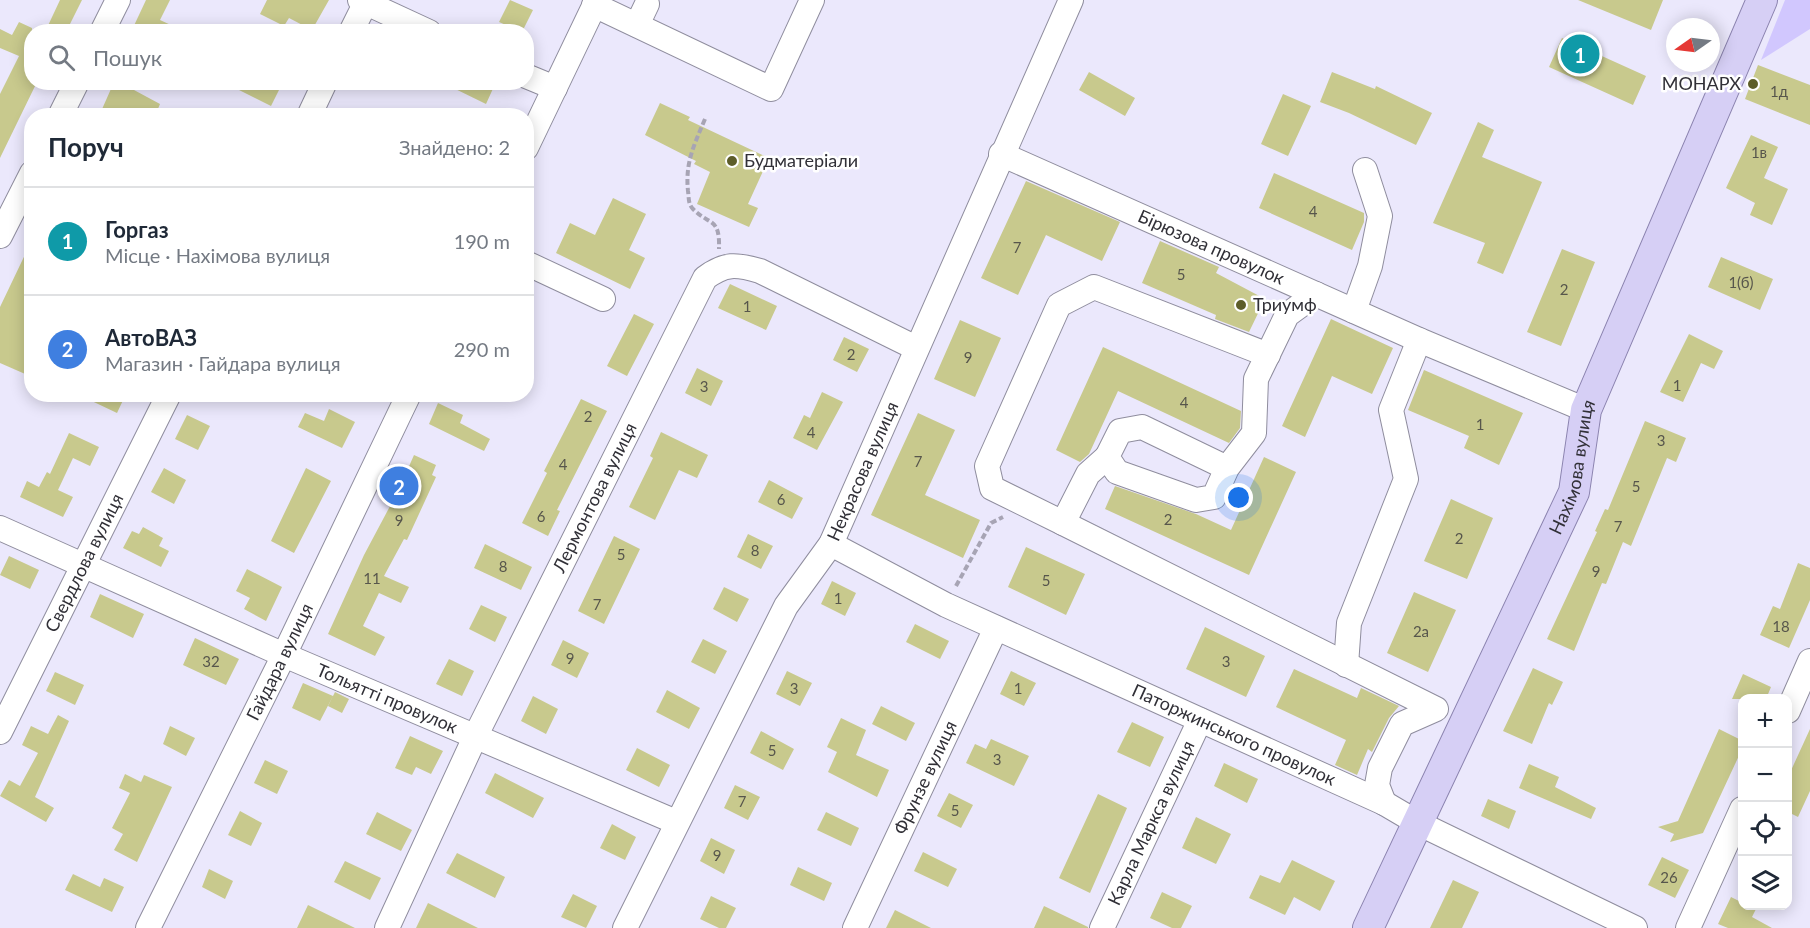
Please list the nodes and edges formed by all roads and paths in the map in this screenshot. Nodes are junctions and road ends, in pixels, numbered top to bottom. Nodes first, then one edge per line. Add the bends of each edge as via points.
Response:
1 (118, 0) edge
2 (812, 0) edge
3 (1071, 0) edge
4 (1762, 0) edge
5 (364, 1) edge
6 (596, 3) edge
7 (647, 4) dead end
8 (106, 24) edge
9 (354, 24) edge
10 (412, 24) edge
11 (636, 25) junction
12 (534, 79) edge
13 (555, 88) junction
14 (72, 90) edge
15 (322, 90) edge
16 (64, 108) edge
17 (313, 108) edge
18 (705, 119) dead end
19 (534, 131) edge
20 (1001, 154) junction
21 (1365, 170) dead end
22 (24, 189) edge
23 (0, 236) edge
24 (534, 267) edge
25 (712, 273) junction
26 (1316, 294) junction
27 (603, 299) dead end
28 (1354, 311) junction
29 (1419, 340) junction
30 (916, 348) junction
31 (1268, 355) junction
32 (166, 402) edge
33 (405, 402) edge
34 (1586, 411) junction
35 (1107, 457) junction
36 (1227, 468) junction
37 (1027, 505) junction
38 (1063, 524) junction
39 (0, 528) edge
40 (831, 544) junction
41 (83, 567) junction
42 (946, 605) junction
43 (996, 628) junction
44 (284, 655) junction
45 (1810, 661) edge
46 (1346, 665) junction
47 (1792, 702) edge
48 (1436, 709) junction
49 (1468, 718) junction
50 (1200, 720) junction
51 (0, 732) edge
52 (476, 735) junction
53 (1384, 803) junction
54 (1738, 820) edge
55 (676, 822) junction
56 (1418, 822) junction
57 (148, 928) edge
58 (387, 928) edge
59 (625, 928) edge
60 (855, 928) edge
61 (1102, 928) edge
62 (1368, 928) edge
63 (1635, 928) edge
64 (1688, 928) edge

1 - 8 street
2 - 11 street via 771,89
3 - 20 street, Некрасова вулиця
4 - 34 main road, Нахімова вулиця
5 - 9 street
5 - 10 street
6 - 11 street
6 - 13 street
7 - 11 street
12 - 13 street
13 - 19 street
14 - 16 street
15 - 17 street
18 - 25 path via 688,159 686,176 689,203 714,222 717,229 719,252
20 - 26 street, Бірюзова провулок
20 - 30 street, Некрасова вулиця
21 - 28 street via 1380,216 1370,266
22 - 23 street
24 - 27 street
25 - 30 street via 719,267 740,266 760,271
25 - 52 street, Лермонтова вулиця via 692,300
26 - 28 street, Бірюзова провулок
26 - 31 street via 1287,315
28 - 29 street, Бірюзова провулок
29 - 34 street, Бірюзова провулок
29 - 46 street via 1391,410 1406,479 1349,623
30 - 40 street, Некрасова вулиця
31 - 36 street via 1256,379 1254,433
31 - 37 street via 1095,287 1059,305 987,466 992,488
32 - 41 street, Свердлова вулиця
33 - 44 street, Гайдара вулиця
34 - 49 main road, Нахімова вулиця via 1574,492
35 - 36 street via 1120,431 1142,427
35 - 36 street via 1117,472 1196,500 1214,497
35 - 38 street via 1088,474
37 - 38 street
37 - 42 path via 991,523
38 - 46 street
39 - 41 street, Тольятті провулок
40 - 42 street, Паторжинського провулок
40 - 55 street, Некрасова вулиця via 786,606
41 - 44 street, Тольятті провулок
41 - 51 street, Свердлова вулиця
42 - 43 street, Паторжинського провулок
43 - 50 street, Паторжинського провулок
43 - 60 street, Фрунзе вулиця
44 - 52 street, Тольятті провулок
44 - 57 street, Гайдара вулиця
45 - 47 street
46 - 48 street
48 - 49 street
48 - 53 street via 1402,724 1380,768 1377,785
49 - 56 main road, Нахімова вулиця
50 - 53 street, Паторжинського провулок
50 - 61 street, Карла Маркса вулиця
52 - 55 street, Тольятті провулок
52 - 58 street, Лермонтова вулиця
53 - 56 street, Паторжинського провулок
54 - 64 street
55 - 59 street, Некрасова вулиця
56 - 62 main road, Нахімова вулиця
56 - 63 street, Паторжинського провулок

